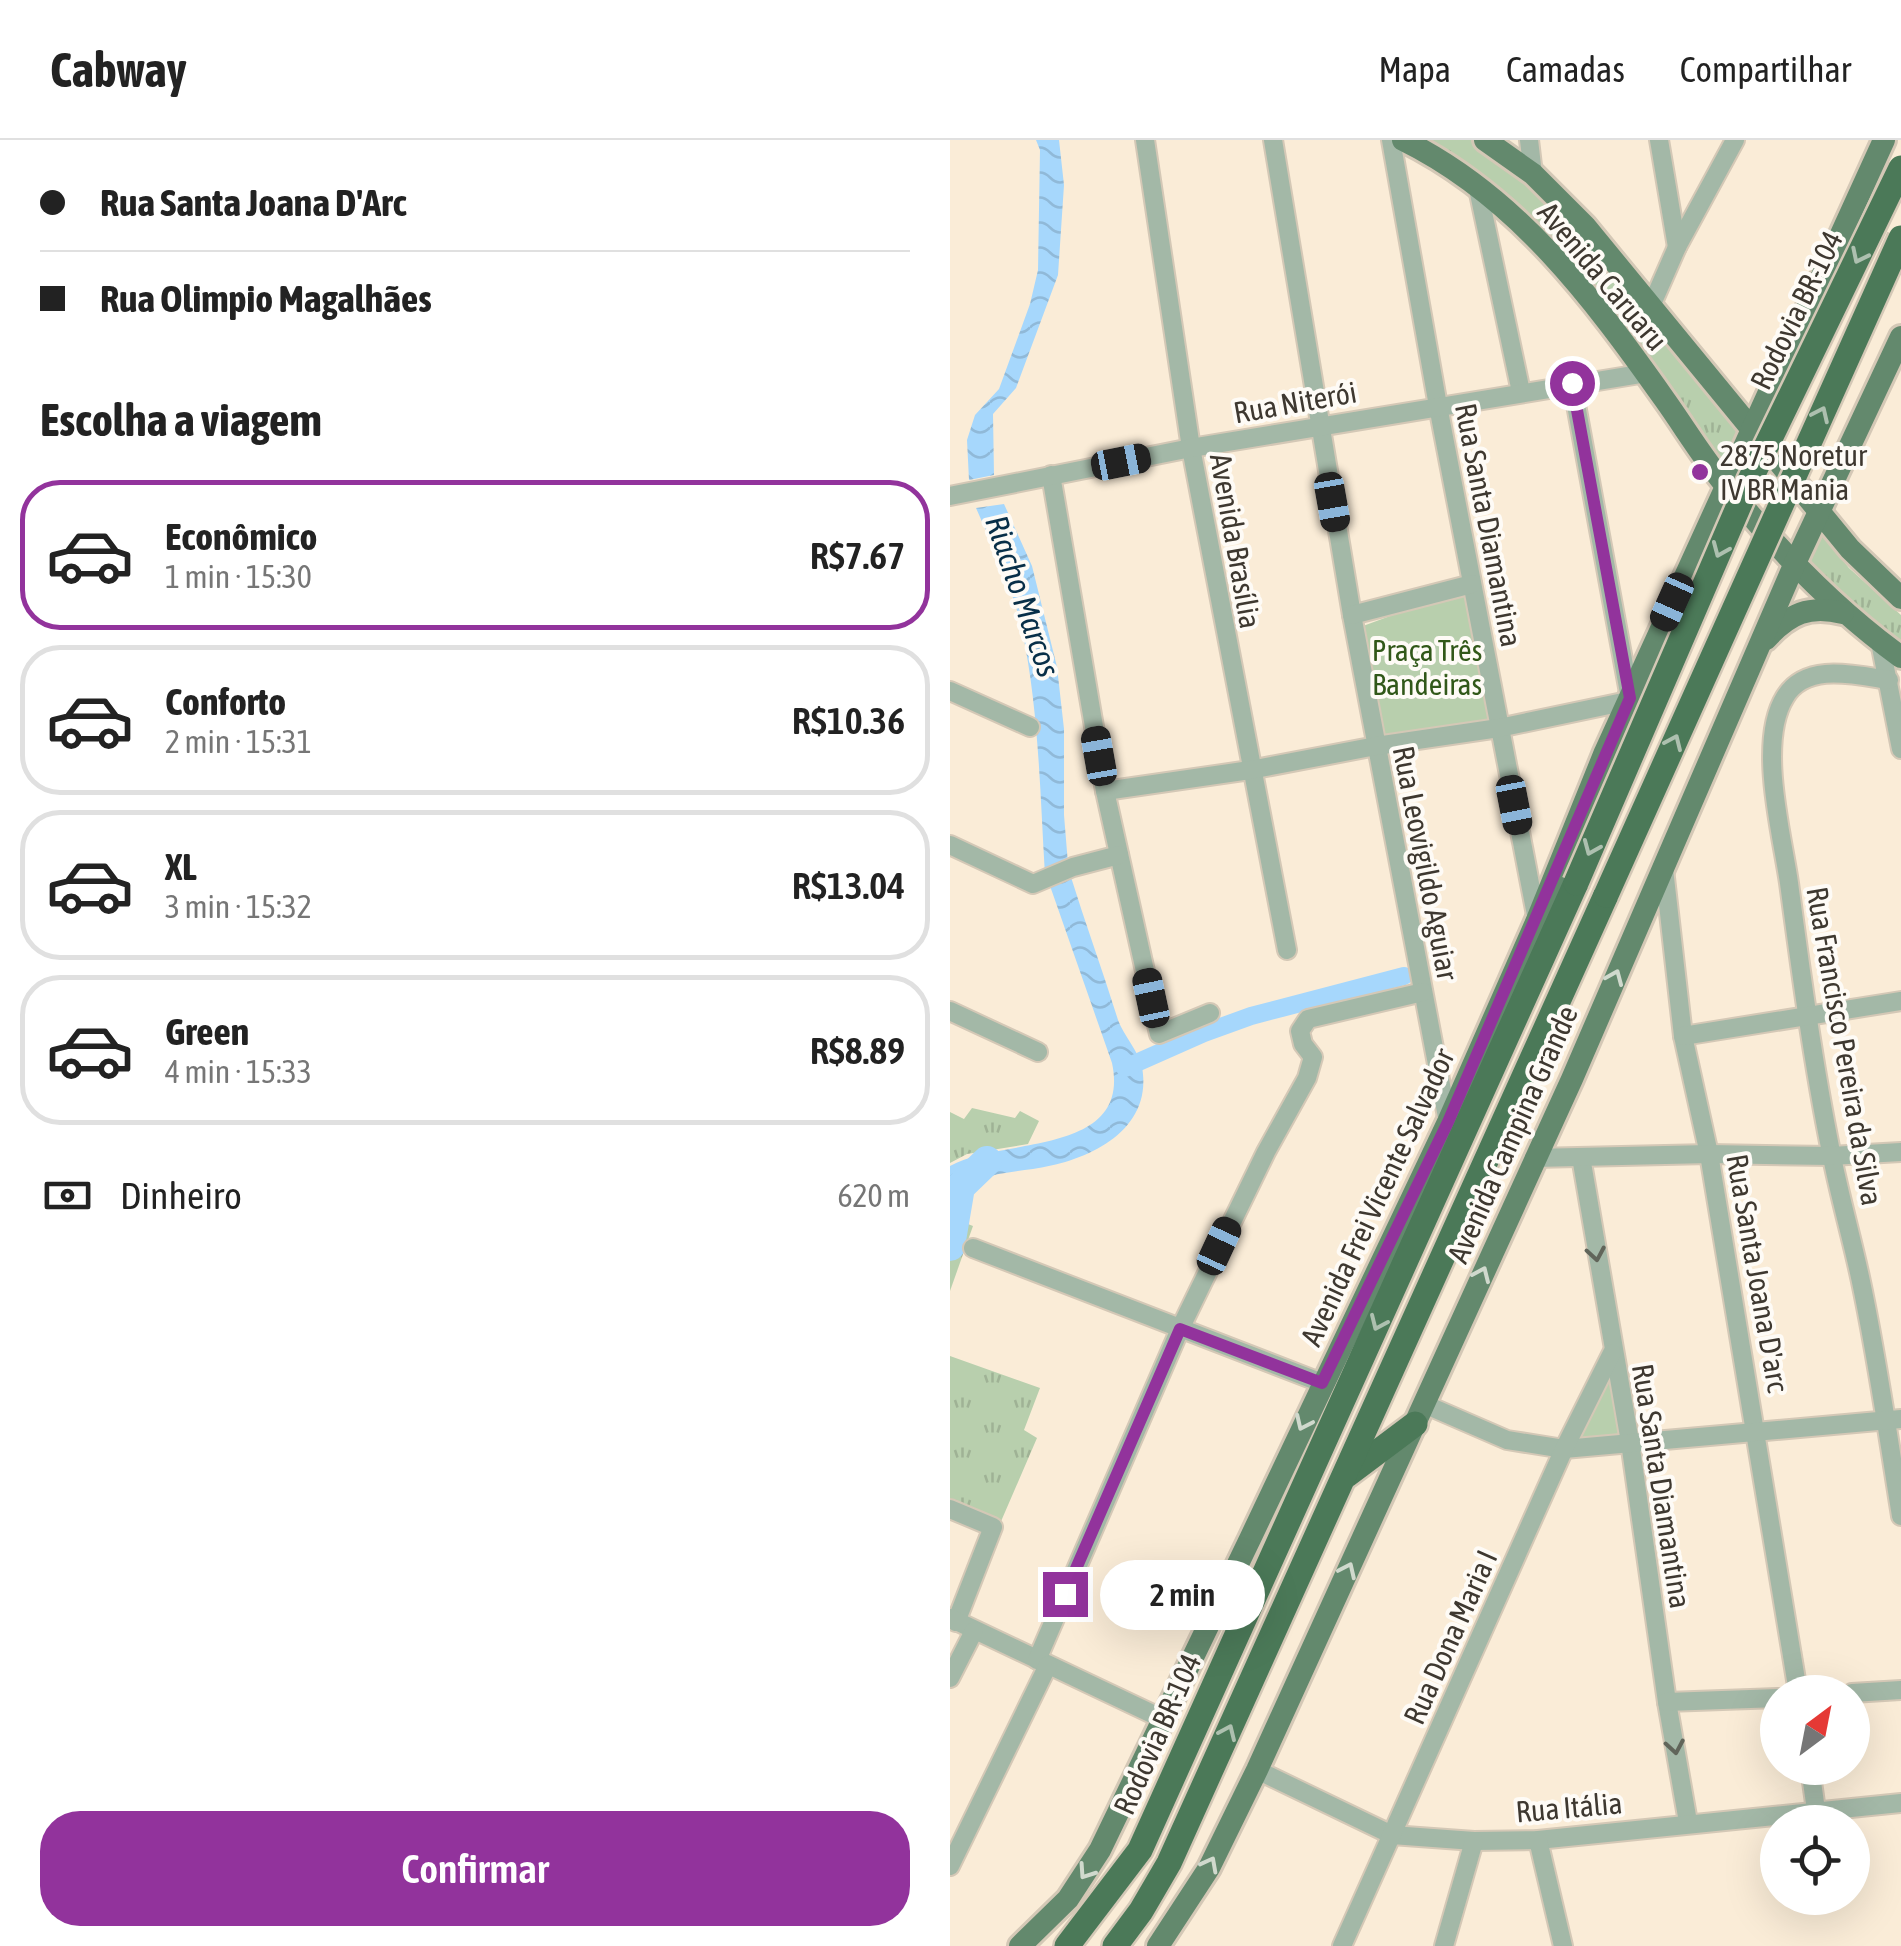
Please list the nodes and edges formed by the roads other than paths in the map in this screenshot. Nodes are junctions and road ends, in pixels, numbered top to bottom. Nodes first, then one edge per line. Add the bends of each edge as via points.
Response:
1 (1145, 140) edge
2 (1274, 140) edge
3 (1391, 140) edge
4 (1402, 140) edge
5 (1485, 140) edge
6 (1529, 140) edge
7 (1659, 140) edge
8 (1735, 140) edge
9 (1884, 140) edge
10 (1901, 168) edge
11 (1533, 174) junction
12 (1477, 184) junction
13 (1901, 238) edge
14 (1677, 247) junction
15 (1652, 304) junction
16 (1901, 337) edge
17 (1646, 374) junction
18 (1572, 383) junction
19 (1522, 392) junction
20 (1438, 406) junction
21 (1319, 426) junction
22 (1746, 438) junction
23 (1191, 448) junction
24 (1051, 475) junction
25 (1724, 484) junction
26 (952, 495) edge
27 (1820, 510) junction
28 (1795, 563) junction
29 (1472, 584) junction
30 (1901, 598) edge
31 (1846, 614) junction
32 (1352, 615) junction
33 (1880, 642) junction
34 (1757, 649) junction
35 (1901, 657) edge
36 (1889, 680) junction
37 (950, 691) edge
38 (1629, 699) junction
39 (1030, 727) dead end
40 (1499, 728) junction
41 (1376, 746) junction
42 (1901, 749) edge
43 (1250, 770) junction
44 (1105, 791) junction
45 (950, 845) edge
46 (1120, 855) junction
47 (1664, 864) junction
48 (1537, 920) junction
49 (1287, 950) dead end
50 (1423, 992) junction
51 (1901, 1002) edge
52 (950, 1011) edge
53 (1210, 1013) dead end
54 (1806, 1016) junction
55 (1684, 1036) junction
56 (1038, 1052) dead end
57 (1448, 1122) junction
58 (1901, 1152) edge
59 (1709, 1154) junction
60 (1832, 1156) junction
61 (1581, 1157) junction
62 (1534, 1158) junction
63 (973, 1248) dead end
64 (1180, 1329) junction
65 (1612, 1352) junction
66 (1322, 1383) junction
67 (1419, 1414) junction
68 (1893, 1420) edge
69 (1757, 1430) junction
70 (1630, 1442) junction
71 (1564, 1449) junction
72 (1343, 1478) junction
73 (950, 1509) edge
74 (1901, 1516) edge
75 (953, 1620) edge
76 (974, 1630) junction
77 (1042, 1663) junction
78 (1795, 1675) edge
79 (950, 1678) edge
80 (1901, 1690) edge
81 (1870, 1693) edge
82 (1760, 1699) edge
83 (1667, 1702) junction
84 (1164, 1720) junction
85 (1256, 1770) junction
86 (1901, 1803) edge
87 (1870, 1806) edge
88 (1760, 1815) edge
89 (1688, 1822) junction
90 (1392, 1836) junction
91 (1474, 1840) junction
92 (1538, 1840) junction
93 (955, 1842) edge
94 (950, 1866) edge
95 (1116, 1944) edge
96 (1020, 1946) edge
97 (1067, 1946) edge
98 (1158, 1946) edge
99 (1342, 1946) edge
100 (1444, 1946) edge
101 (1563, 1946) edge

1 - 23 street, Avenida Brasília
2 - 21 street, Rua Leovigildo Aguiar
3 - 20 street, Rua Santa Diamantina
4 - 12 main road, Avenida Caruaru
5 - 11 main road, Avenida Caruaru
6 - 11 street
7 - 14 street
8 - 14 street
9 - 22 main road, Avenida Frei Vicente Salvador
10 -> 97 highway, Rodovia BR-104, bridge via 1750,480 1140,1850
11 - 15 main road, Avenida Caruaru
12 - 17 main road, Avenida Caruaru via 1585,292
12 - 19 street
72 -> 13 highway, bridge
14 - 15 street
15 - 22 main road, Avenida Caruaru
16 - 27 main road, Avenida Campina Grande
17 - 18 street, Rua Niterói
17 - 25 main road, Avenida Caruaru
18 - 19 street, Rua Niterói
18 - 38 street
19 - 20 street, Rua Niterói
20 - 21 street, Rua Niterói
20 - 29 street, Rua Santa Diamantina
21 - 23 street, Rua Niterói
21 - 32 street, Rua Leovigildo Aguiar
22 - 25 main road, Avenida Frei Vicente Salvador
22 - 27 main road, Avenida Caruaru
23 - 24 street, Rua Niterói
23 - 43 street, Avenida Brasília
24 - 26 street, Rua Niterói
24 - 44 street
25 - 28 main road, Avenida Caruaru
25 - 38 main road, Avenida Frei Vicente Salvador
27 - 28 main road, Avenida Campina Grande
27 - 30 main road, Avenida Caruaru
28 - 31 main road, Avenida Caruaru
28 - 34 main road, Avenida Campina Grande
29 - 32 street
29 - 40 street, Rua Santa Diamantina
31 - 33 main road, Avenida Caruaru
31 - 34 main road via 1810,609 1794,615
32 - 41 street, Rua Leovigildo Aguiar
33 - 35 main road, Avenida Caruaru
33 - 36 street
34 - 47 main road, Avenida Campina Grande
36 - 42 street
36 - 54 street, Rua Francisco Pereira da Silva via 1818,673 1798,682 1780,710 1773,760 1777,824
37 - 39 street
38 - 40 street
38 - 48 main road, Avenida Frei Vicente Salvador
40 - 41 street
40 - 48 street, Rua Santa Diamantina
41 - 43 street
41 - 50 street, Rua Leovigildo Aguiar
43 - 44 street
43 - 49 street, Avenida Brasília
44 - 46 street
45 - 46 street via 1032,884
46 - 53 street via 1158,1034
47 - 55 street, Rua Santa Joana D'arc
62 -> 47 main road, Avenida Campina Grande
48 - 57 main road, Avenida Frei Vicente Salvador
50 - 57 street, Rua Leovigildo Aguiar
50 - 64 street via 1308,1020 1300,1031 1312,1066
51 - 54 street
52 - 56 street
54 - 55 street
54 - 60 street, Rua Francisco Pereira da Silva
55 - 59 street, Rua Santa Joana D'arc
57 - 66 main road, Avenida Frei Vicente Salvador
58 - 60 street
59 - 60 street
59 - 61 street
59 - 69 street, Rua Santa Joana D'arc
60 - 68 street, Rua Francisco Pereira da Silva
61 - 62 street
61 -> 65 street, Rua Santa Diamantina
67 -> 62 main road, Avenida Campina Grande
63 - 64 street
64 - 66 street
64 - 77 street
65 - 70 street, Rua Santa Diamantina
65 - 71 street, Rua Dona Maria I
66 -> 84 main road, Avenida Frei Vicente Salvador
67 - 71 street
67 - 72 highway
85 -> 67 main road, Avenida Campina Grande
68 - 69 street
68 - 74 street, Rua Francisco Pereira da Silva
69 - 70 street
69 - 78 street, Rua Santa Joana D'arc
70 - 71 street
70 - 83 street, Rua Santa Diamantina
71 - 90 street, Rua Dona Maria I
95 -> 72 highway via 1169,1863
73 - 75 street via 993,1527
75 - 76 street
76 - 77 street
76 - 79 street
77 - 84 street
77 - 93 street
80 - 81 street
82 - 83 street
83 -> 89 street, Rua Santa Diamantina
84 -> 96 main road, Avenida Frei Vicente Salvador via 1100,1850 1068,1899
85 - 90 street, Rua Itália
98 -> 85 main road, Avenida Campina Grande via 1209,1868
86 - 87 street, Rua Itália
88 - 89 street, Rua Itália
89 - 92 street, Rua Itália
90 - 91 street, Rua Itália
90 - 99 street, Rua Dona Maria I
91 - 92 street, Rua Itália
91 - 100 street
92 - 101 street
93 - 94 street

